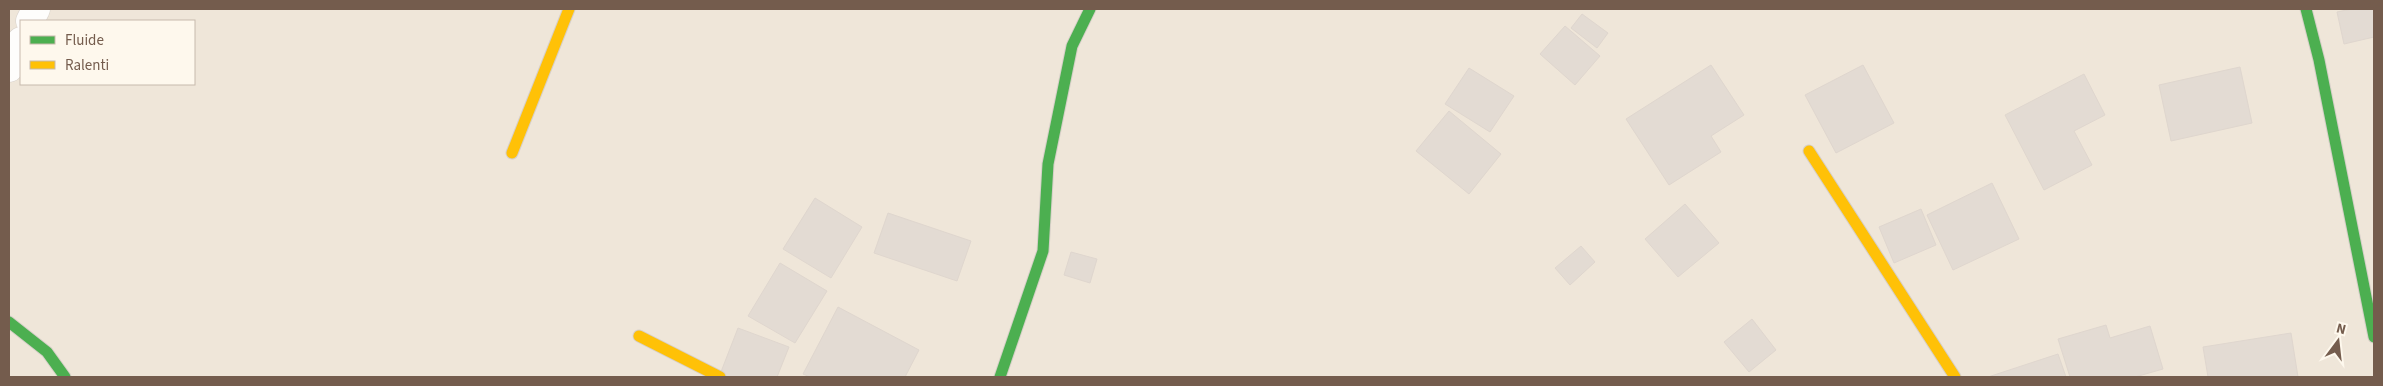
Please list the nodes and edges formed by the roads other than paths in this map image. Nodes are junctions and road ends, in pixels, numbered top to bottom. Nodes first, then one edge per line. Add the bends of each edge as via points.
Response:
1 (569, 9) edge
2 (1090, 9) edge
3 (2306, 9) edge
4 (20, 43) edge
5 (9, 68) edge
6 (1809, 151) dead end
7 (512, 153) dead end
8 (2366, 256) edge
9 (9, 322) edge
10 (639, 336) dead end
11 (2374, 337) edge
12 (65, 377) edge
13 (720, 377) edge
14 (1000, 377) edge
15 (1955, 377) edge

1 - 7 street
2 - 14 street via 1072,46 1048,164 1042,251
3 - 8 street
4 - 5 street
6 - 15 street
8 - 11 street
9 - 12 street via 47,352
10 - 13 street

